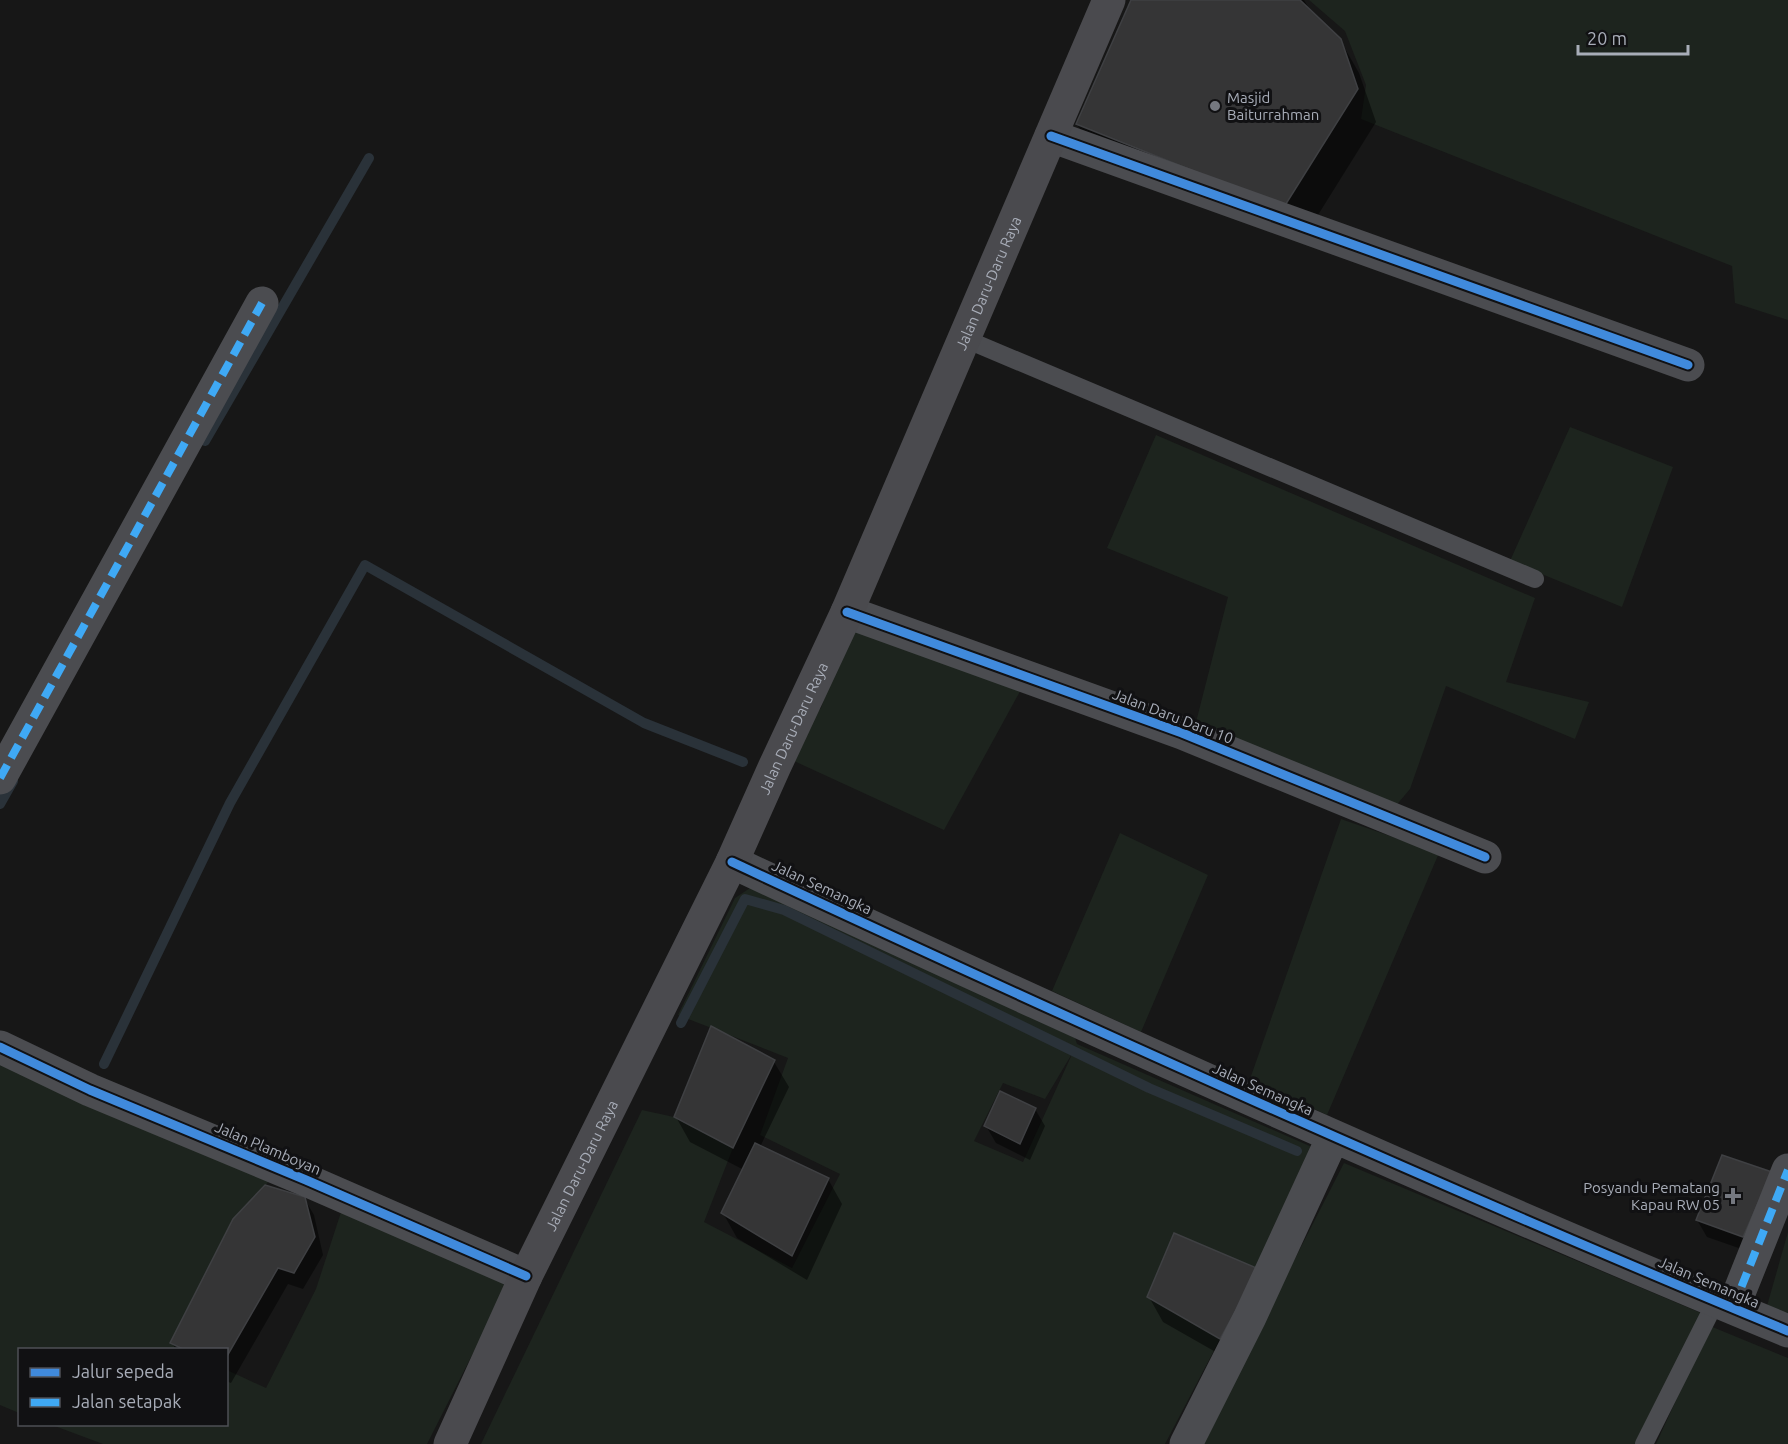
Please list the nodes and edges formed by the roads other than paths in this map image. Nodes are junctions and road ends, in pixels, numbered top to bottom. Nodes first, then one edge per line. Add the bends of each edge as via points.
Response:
1 (1109, 0) edge
2 (1051, 136) junction
3 (262, 303) dead end
4 (963, 338) junction
5 (1688, 365) dead end
6 (1535, 579) dead end
7 (847, 612) junction
8 (0, 778) edge
9 (1485, 858) dead end
10 (732, 861) junction
11 (0, 1047) edge
12 (1333, 1137) junction
13 (1788, 1170) edge
14 (526, 1276) junction
15 (1724, 1305) junction
16 (1788, 1331) edge
17 (450, 1444) edge
18 (1186, 1444) edge
19 (1644, 1444) edge

1 - 2 main road, Jalan Daru-Daru Raya
2 - 4 main road, Jalan Daru-Daru Raya
2 - 5 street
3 - 8 street
4 - 6 lane
4 - 7 main road, Jalan Daru-Daru Raya
7 - 9 street, Jalan Daru Daru 10 via 1182,733
7 - 10 main road, Jalan Daru-Daru Raya
10 - 12 street, Jalan Semangka
10 - 14 main road, Jalan Daru-Daru Raya
11 - 14 street, Jalan Plamboyan via 90,1090
12 - 15 street, Jalan Semangka
12 - 18 street
13 - 15 street
14 - 17 main road, Jalan Daru-Daru Raya
15 - 16 street, Jalan Semangka
15 - 19 lane

